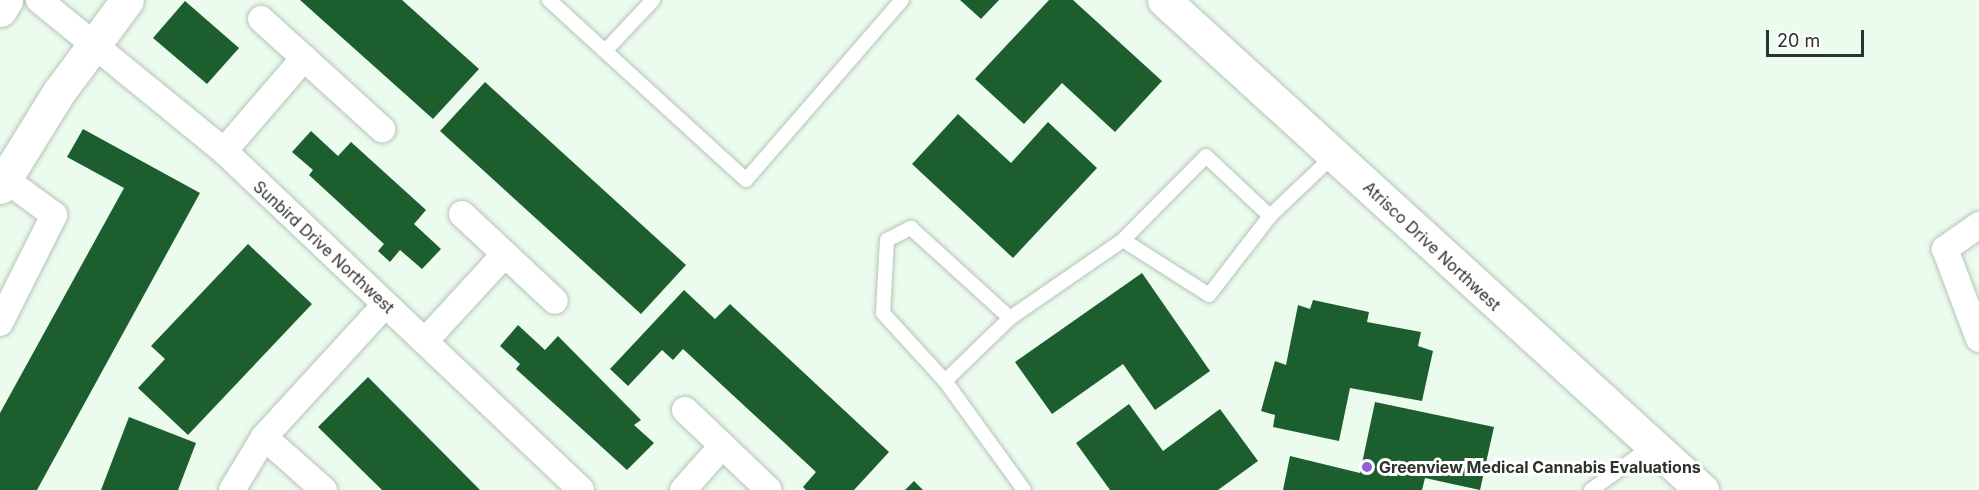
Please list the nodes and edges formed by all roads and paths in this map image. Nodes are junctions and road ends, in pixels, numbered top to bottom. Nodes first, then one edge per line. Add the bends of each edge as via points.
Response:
1 (6, 0) edge
2 (39, 0) edge
3 (126, 0) edge
4 (549, 0) edge
5 (653, 0) edge
6 (902, 0) edge
7 (1164, 0) edge
8 (0, 10) edge
9 (261, 18) dead end
10 (93, 43) junction
11 (608, 48) junction
12 (304, 58) junction
13 (382, 129) dead end
14 (224, 152) junction
15 (1333, 156) junction
16 (2, 183) edge
17 (462, 214) dead end
18 (1270, 216) junction
19 (1979, 225) edge
20 (1123, 240) junction
21 (505, 254) junction
22 (555, 301) dead end
23 (385, 305) junction
24 (1010, 318) junction
25 (0, 323) edge
26 (1979, 339) edge
27 (425, 342) junction
28 (945, 381) junction
29 (685, 410) dead end
30 (264, 437) junction
31 (1652, 446) junction
32 (722, 447) junction
33 (768, 489) edge
34 (232, 490) edge
35 (324, 490) edge
36 (581, 490) edge
37 (683, 490) edge
38 (1024, 490) edge
39 (1591, 490) edge
40 (1702, 490) edge

1 - 8 street
2 - 10 street, Sunbird Drive Northwest
3 - 10 street
4 - 11 lane
5 - 11 lane
6 - 11 lane via 746,180
7 - 15 street, Atrisco Drive Northwest
9 - 12 street
10 - 14 street, Sunbird Drive Northwest
10 - 16 street
12 - 13 street
12 - 14 street
14 - 23 street, Sunbird Drive Northwest
15 - 18 lane
15 - 31 street, Atrisco Drive Northwest
16 - 25 street via 54,215
17 - 21 street
18 - 20 lane via 1209,295
18 - 20 lane via 1206,156
19 - 26 street via 1945,249
20 - 24 lane
21 - 22 street
21 - 27 street
23 - 27 street, Sunbird Drive Northwest
23 - 30 street
24 - 28 lane
24 - 28 lane via 911,228 887,240 884,314
27 - 36 street, Sunbird Drive Northwest
28 - 38 lane
29 - 32 street
30 - 34 street
30 - 35 street
31 - 39 lane
31 - 40 street, Atrisco Drive Northwest
32 - 33 street
32 - 37 street

